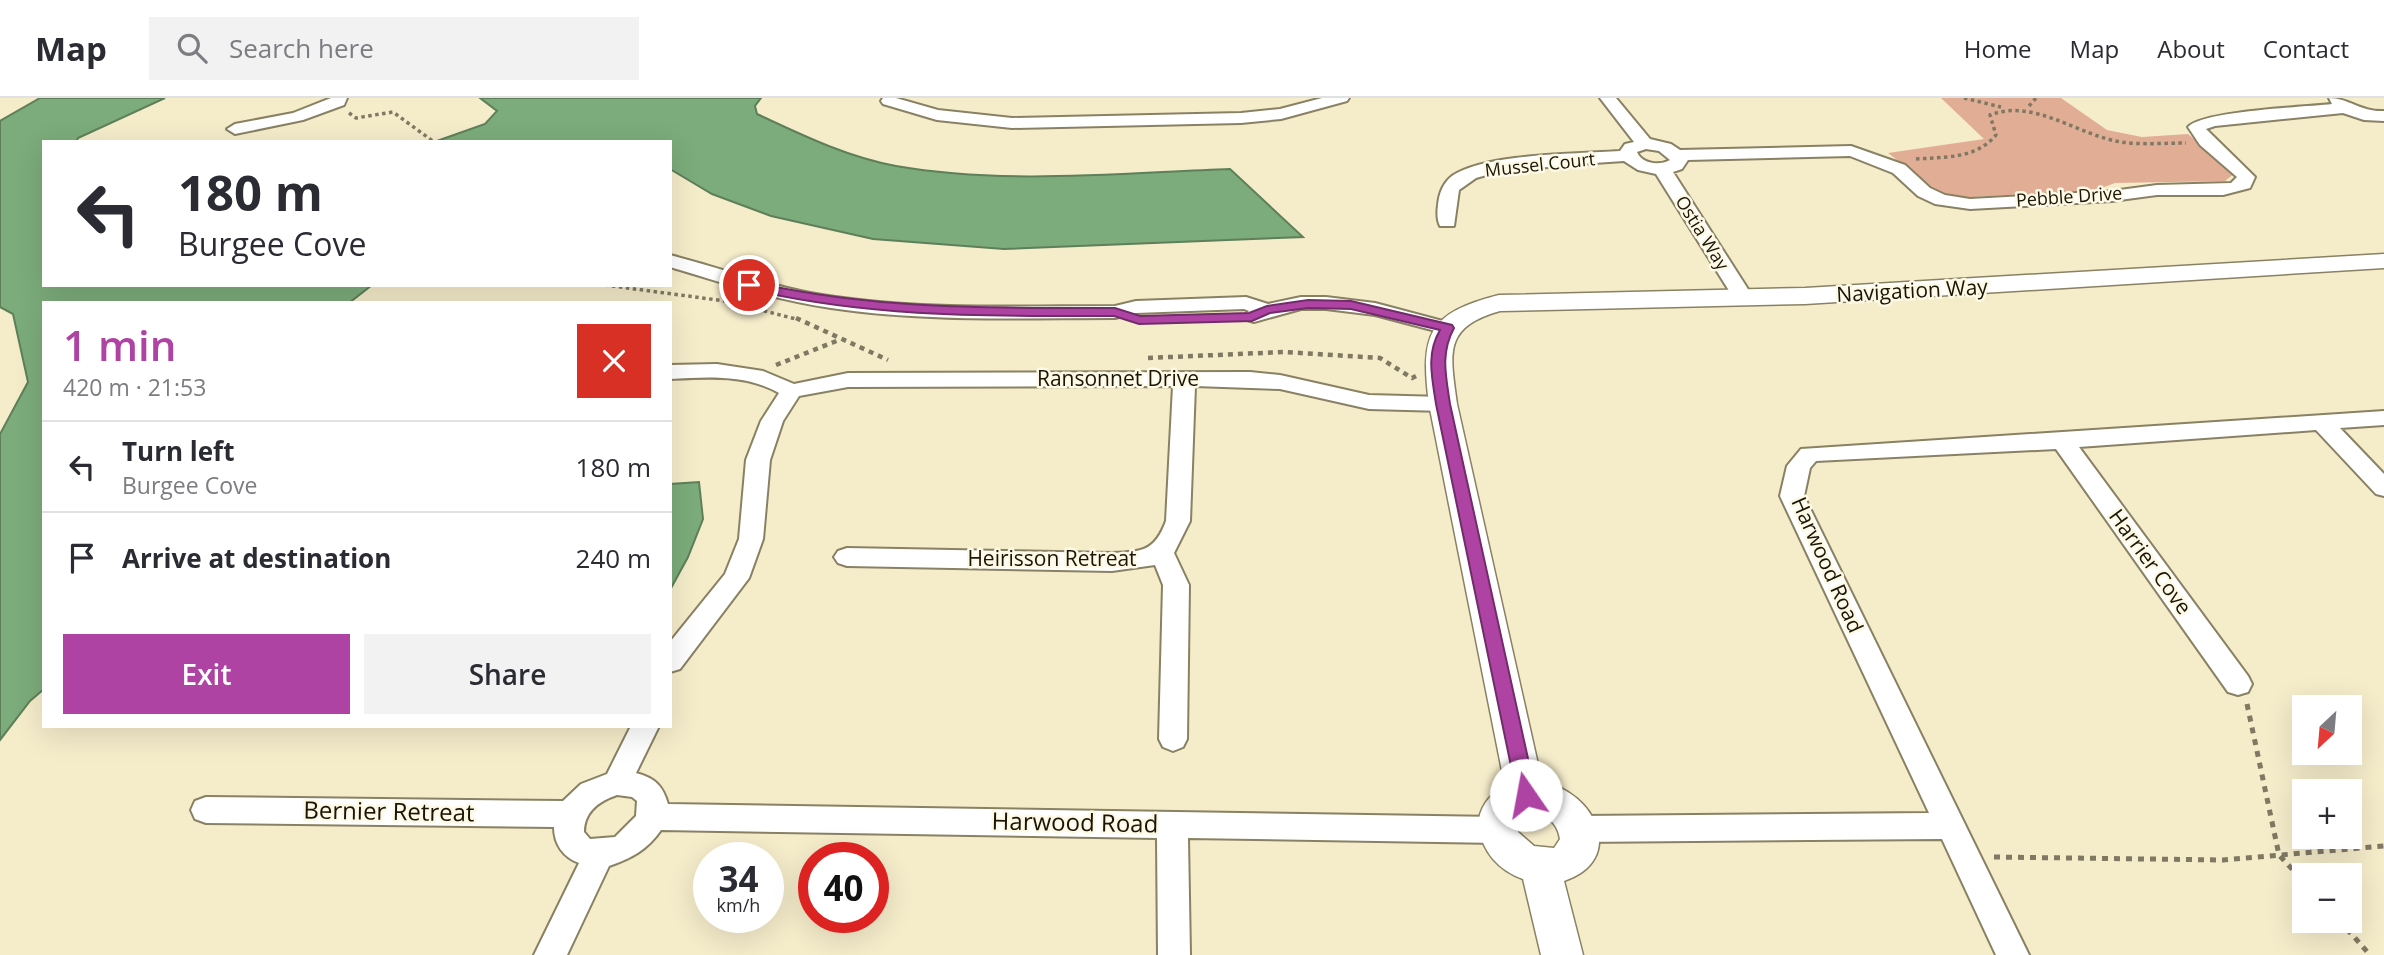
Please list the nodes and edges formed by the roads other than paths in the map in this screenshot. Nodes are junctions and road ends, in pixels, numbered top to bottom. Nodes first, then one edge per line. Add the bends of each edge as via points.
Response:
1 (1341, 98) edge
2 (1608, 98) edge
3 (338, 100) edge
4 (889, 101) dead end
5 (2341, 103) edge
6 (2384, 116) edge
7 (235, 129) dead end
8 (1645, 144) junction
9 (1676, 155) junction
10 (1628, 156) junction
11 (1662, 169) junction
12 (1447, 222) dead end
13 (2384, 261) edge
14 (672, 262) edge
15 (1743, 298) junction
16 (1447, 328) junction
17 (672, 372) edge
18 (1184, 379) junction
19 (791, 391) junction
20 (1443, 404) junction
21 (2384, 418) edge
22 (2321, 422) junction
23 (2062, 441) junction
24 (2384, 488) edge
25 (1159, 553) junction
26 (847, 557) dead end
27 (672, 659) edge
28 (2238, 684) road end
29 (644, 728) edge
30 (1173, 738) dead end
31 (617, 783) junction
32 (1526, 795) junction
33 (206, 810) dead end
34 (571, 814) junction
35 (653, 817) junction
36 (1172, 825) junction
37 (1949, 826) junction
38 (1580, 829) junction
39 (1498, 831) junction
40 (599, 854) junction
41 (1540, 866) junction
42 (550, 955) edge
43 (1174, 955) edge
44 (1562, 955) edge
45 (2013, 955) edge

1 - 4 street via 1280,114 1241,118 1012,123 937,115
2 - 8 street
3 - 7 street via 297,117
5 - 6 street via 2367,115
5 - 9 street, Pebble Drive via 2196,127 2202,138 2246,177 2244,184 2234,189 1970,204 1941,200 1887,163 1850,150
8 - 9 street via 1667,148
8 - 10 street via 1631,148
9 - 11 street via 1676,165
10 - 11 street via 1644,167
10 - 12 street, Mussel Court via 1471,172 1456,182 1447,196
11 - 15 street, Ostia Way
13 - 15 street, Navigation Way
14 - 16 street via 800,297 869,307 1115,312 1139,320 1252,317 1308,304 1351,305
15 - 16 street, Navigation Way via 1499,303 1458,316
16 - 20 street via 1437,362
17 - 19 street via 711,370 764,378
18 - 19 street, Ransonnet Drive via 848,380
18 - 20 street, Ransonnet Drive via 1280,382 1369,402
18 - 25 street, Heirisson Retreat via 1178,521 1173,539
19 - 27 street via 772,421 758,460 751,539 736,578
20 - 32 street
21 - 22 street, Harwood Road
22 - 23 street, Harwood Road
22 - 24 street
23 - 28 street, Harrier Cove
23 - 37 street, Harwood Road via 1809,454 1800,466 1792,496
25 - 26 street, Heirisson Retreat via 1135,562
25 - 30 street via 1176,585
29 - 31 street
31 - 34 street via 590,794
31 - 35 street via 647,790 653,798
32 - 38 street via 1553,800 1575,817
32 - 39 street via 1506,803 1497,820
33 - 34 street, Bernier Retreat
34 - 40 street via 568,838 586,853
35 - 36 street, Harwood Road
35 - 40 street via 639,838 614,852
36 - 39 street, Harwood Road
36 - 43 street
37 - 38 street
37 - 45 street
38 - 41 street via 1581,842 1568,862
39 - 41 street via 1512,854
40 - 42 street
41 - 44 street

